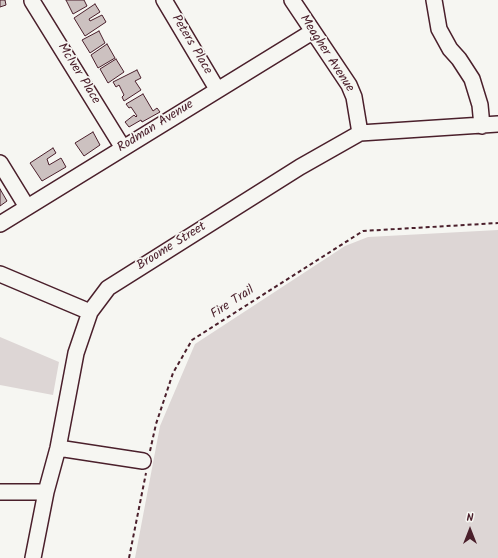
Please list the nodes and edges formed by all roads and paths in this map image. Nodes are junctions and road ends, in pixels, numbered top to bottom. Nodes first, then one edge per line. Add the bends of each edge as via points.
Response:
1 (164, 0) edge
2 (292, 0) edge
3 (434, 0) edge
4 (32, 1) edge
5 (312, 32) junction
6 (218, 89) junction
7 (498, 124) edge
8 (482, 126) junction
9 (360, 134) junction
10 (123, 148) junction
11 (0, 163) edge
12 (27, 207) junction
13 (498, 223) edge
14 (0, 224) edge
15 (0, 274) edge
16 (90, 312) junction
17 (58, 448) junction
18 (147, 462) junction
19 (0, 492) edge
20 (46, 492) junction
21 (33, 558) edge
22 (129, 558) edge

1 - 6 street, Peters Place
2 - 5 street, Meagher Avenue
3 - 8 street via 439,29 472,80 480,105
4 - 10 street, McIver Place
5 - 6 street, Rodman Avenue
5 - 9 street, Meagher Avenue via 349,85 354,97
6 - 10 street, Rodman Avenue
7 - 8 street, Broome Street
8 - 9 street, Broome Street
9 - 16 street, Broome Street via 124,276 108,288
10 - 12 street, Rodman Avenue
11 - 12 street
12 - 14 street, Rodman Avenue
13 - 18 path, Fire Trail via 363,231 192,340 173,373 156,424
15 - 16 street
16 - 17 street, Broome Street via 76,353
17 - 18 street
17 - 20 street, Broome Street
18 - 22 path, Fire Trail
19 - 20 street
20 - 21 street, Broome Street

